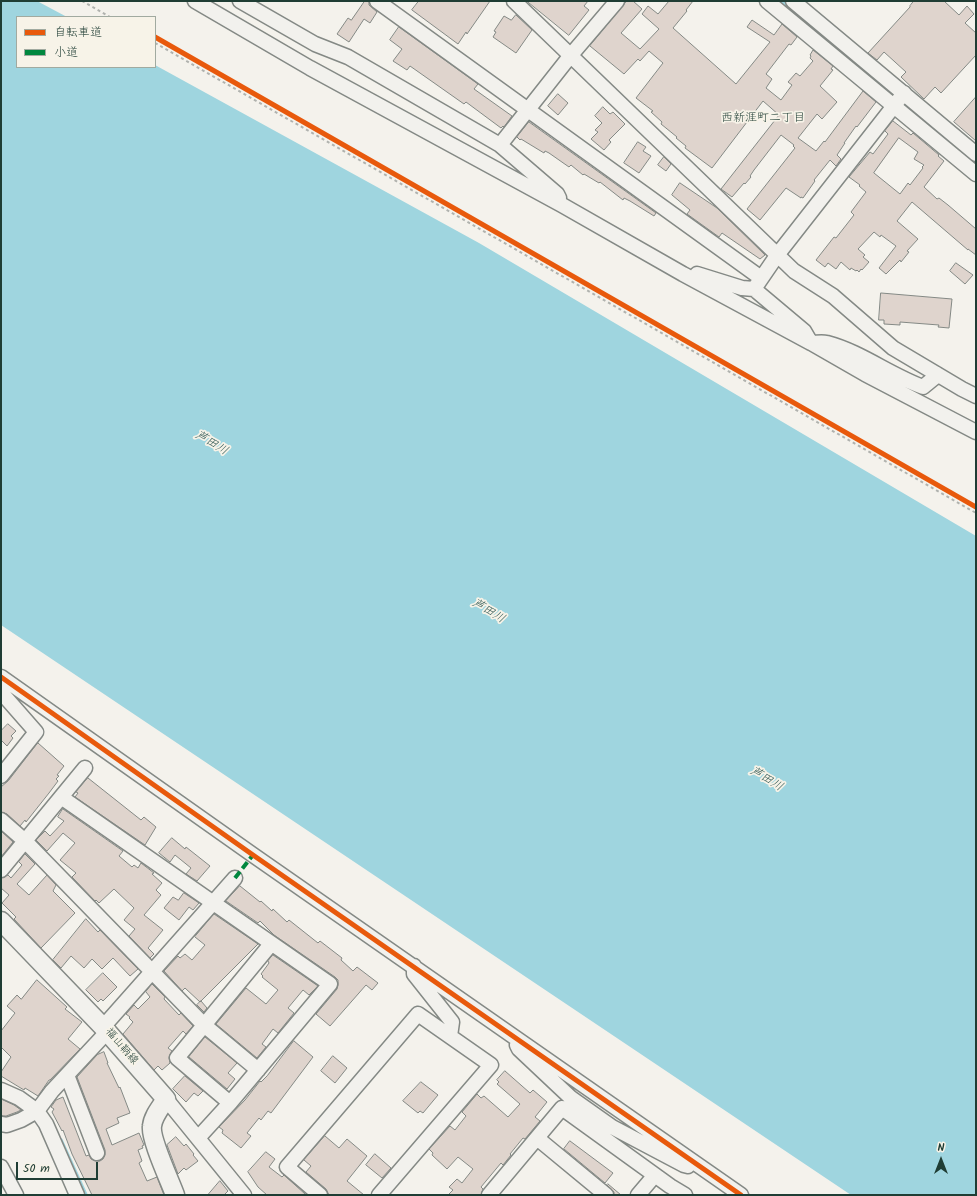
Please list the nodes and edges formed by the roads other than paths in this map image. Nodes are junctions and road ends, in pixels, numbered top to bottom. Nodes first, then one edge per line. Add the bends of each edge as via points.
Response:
1 (195, 1) edge
2 (240, 1) edge
3 (378, 1) edge
4 (514, 1) edge
5 (617, 1) edge
6 (767, 1) edge
7 (793, 1) edge
8 (571, 55) junction
9 (898, 100) junction
10 (527, 109) junction
11 (500, 145) junction
12 (976, 154) edge
13 (976, 174) edge
14 (562, 205) junction
15 (778, 254) junction
16 (683, 274) junction
17 (758, 283) junction
18 (811, 343) junction
19 (937, 374) junction
20 (976, 396) edge
21 (976, 432) edge
22 (1, 677) edge
23 (1, 692) edge
24 (85, 768) dead end
25 (1, 776) edge
26 (61, 797) junction
27 (1, 820) edge
28 (25, 841) junction
29 (1, 870) edge
30 (235, 878) dead end
31 (214, 903) junction
32 (1, 921) edge
33 (271, 944) junction
34 (414, 966) junction
35 (152, 971) junction
36 (204, 1025) junction
37 (105, 1029) junction
38 (511, 1034) junction
39 (450, 1036) junction
40 (258, 1070) junction
41 (67, 1075) junction
42 (1, 1090) edge
43 (166, 1098) junction
44 (230, 1103) junction
45 (567, 1103) junction
46 (39, 1108) junction
47 (1, 1124) edge
48 (198, 1138) junction
49 (537, 1138) junction
50 (98, 1153) dead end
51 (1, 1166) edge
52 (701, 1167) junction
53 (655, 1175) junction
54 (16, 1195) edge
55 (77, 1195) edge
56 (175, 1195) edge
57 (244, 1195) edge
58 (320, 1195) edge
59 (380, 1195) edge
60 (489, 1195) edge
61 (606, 1195) edge
62 (638, 1195) edge
63 (684, 1195) edge
64 (741, 1195) edge

1 - 14 street via 310,68
2 - 11 street via 315,44 348,57
3 - 10 street
4 - 8 street
5 - 8 street
6 - 9 street
7 - 9 street
8 - 10 street
8 - 15 street
9 - 12 street
9 - 13 street
9 - 15 street
10 - 11 street
10 - 17 street
11 - 14 street via 557,194
14 - 16 street
15 - 17 street
15 - 19 street via 794,271 833,296 893,348
16 - 17 street via 694,274 742,288
16 - 18 street
17 - 18 street via 804,331
18 - 19 street via 826,343 862,357 923,387
18 - 21 street
19 - 20 street
22 - 34 street
23 - 25 street via 36,732
24 - 26 street
26 - 28 street
26 - 31 street
27 - 28 street
28 - 29 street
28 - 35 street
30 - 31 street
31 - 33 street
31 - 35 street
32 - 37 main road, 福山鞆線
33 - 36 street
33 - 40 street via 330,984
34 - 38 street
34 - 39 street via 414,974 452,1022
35 - 36 street
35 - 37 street
36 - 40 street
36 - 44 street via 177,1058
37 - 41 street
37 - 43 main road, 福山鞆線
38 - 45 street via 519,1049
38 - 52 street
39 - 58 street via 418,1014 287,1167
39 - 59 street via 491,1064
40 - 44 street
41 - 46 street
41 - 50 street
42 - 46 street
43 - 48 street
43 - 56 main road via 151,1127
44 - 48 street
45 - 49 street
45 - 52 street via 684,1164
45 - 53 street
46 - 47 street via 21,1120 7,1125
46 - 55 street
48 - 57 street
49 - 60 street
49 - 61 street
51 - 54 street
52 - 64 street
53 - 62 street
53 - 63 street

